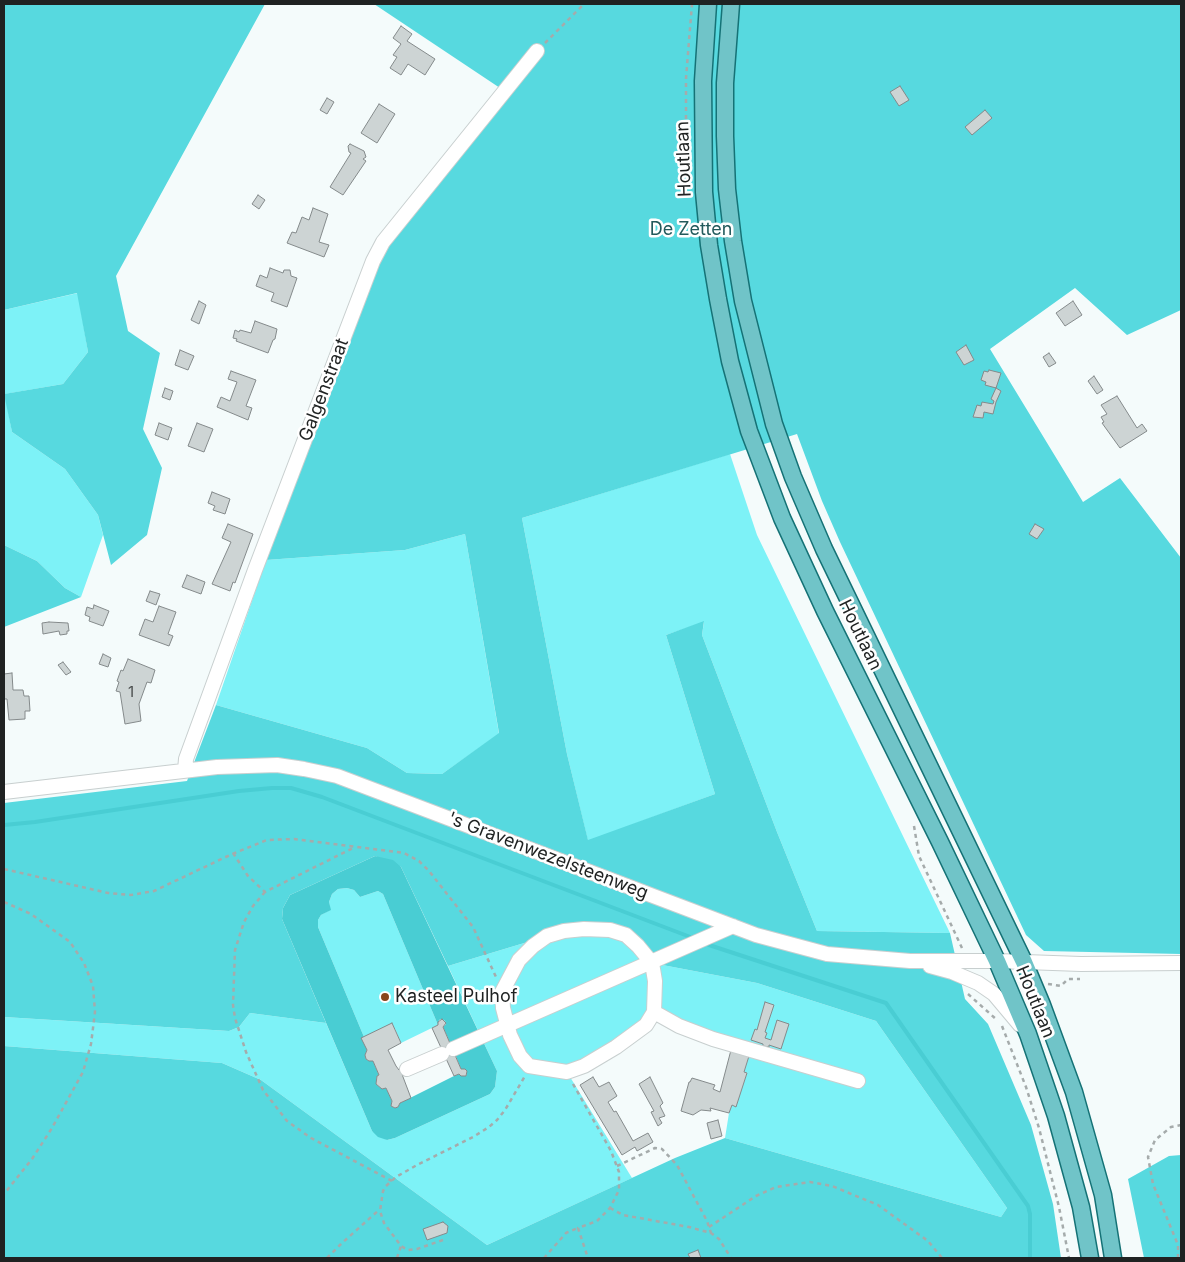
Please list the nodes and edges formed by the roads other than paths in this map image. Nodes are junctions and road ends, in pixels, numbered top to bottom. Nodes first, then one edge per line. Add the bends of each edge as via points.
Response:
1 (708, 4) edge
2 (732, 4) edge
3 (537, 51) road end
4 (185, 770) junction
5 (4, 792) edge
6 (733, 926) junction
7 (910, 961) junction
8 (997, 961) junction
9 (1024, 962) junction
10 (652, 963) junction
11 (1181, 963) edge
12 (654, 1012) junction
13 (507, 1025) junction
14 (1028, 1034) junction
15 (407, 1069) dead end
16 (858, 1081) dead end
17 (1090, 1258) edge
18 (1113, 1258) edge

1 - 8 main road, Houtlaan via 702,126 706,210 730,361 750,431 782,518
2 - 9 main road, Houtlaan via 725,84 725,136 733,242 743,301 774,424 824,549
3 - 4 street, Galgenstraat via 384,242 373,261 255,570 186,759
4 - 5 street, 's Gravenwezelsteenweg
4 - 6 street, 's Gravenwezelsteenweg via 277,765 337,776
6 - 7 street, 's Gravenwezelsteenweg via 827,954
6 - 10 street
7 - 8 street, 's Gravenwezelsteenweg
7 - 14 street, 's Gravenwezelsteenweg via 972,979 994,994
8 - 9 street, 's Gravenwezelsteenweg
8 - 14 main road, Houtlaan
9 - 11 street, 's Gravenwezelsteenweg
9 - 18 main road, Houtlaan via 1074,1092 1103,1195
10 - 12 street
10 - 13 street
10 - 13 street via 626,936 610,930 584,929 547,936 526,952 502,992
12 - 13 street via 646,1025 616,1048 567,1072 529,1066 520,1056
12 - 16 street via 679,1026 713,1038
13 - 15 street
14 - 17 main road, Houtlaan via 1056,1116 1081,1207

